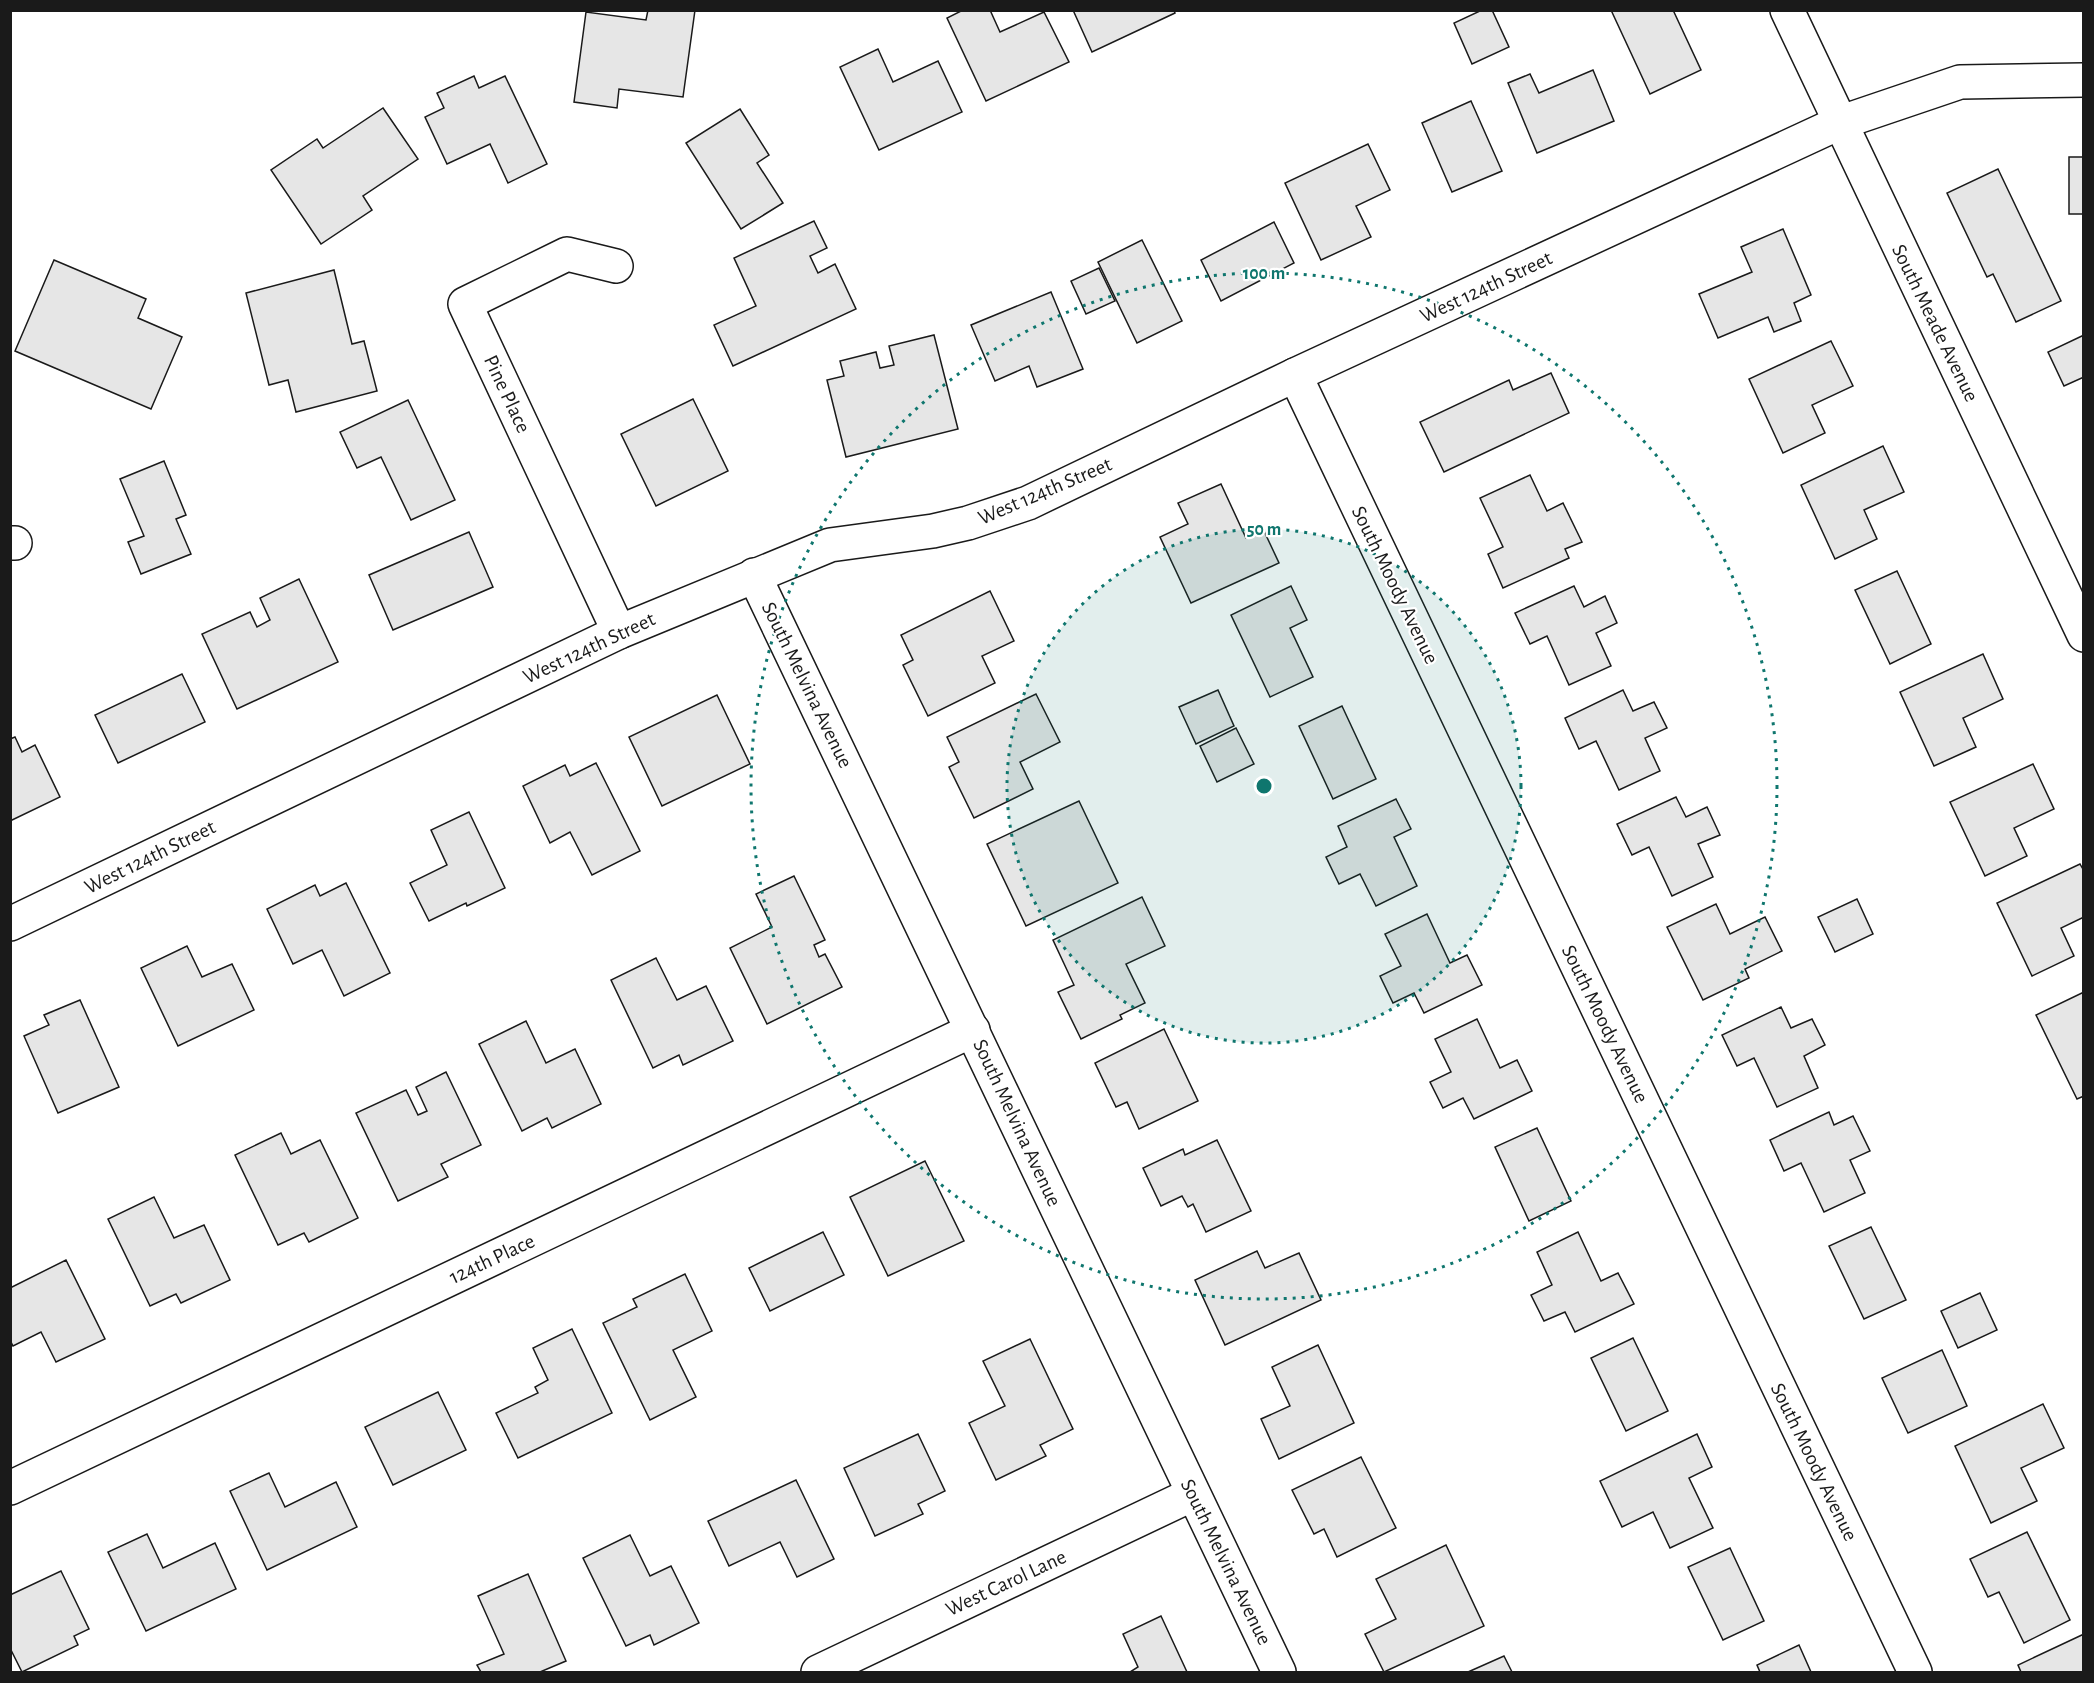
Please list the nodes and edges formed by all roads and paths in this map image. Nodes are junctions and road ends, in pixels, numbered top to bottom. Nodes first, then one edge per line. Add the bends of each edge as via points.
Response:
1 (1787, 10) edge
2 (2084, 80) edge
3 (1839, 123) junction
4 (616, 266) dead end
5 (1295, 375) junction
6 (754, 575) junction
7 (619, 632) junction
8 (2084, 635) edge
9 (10, 924) edge
10 (973, 1030) junction
11 (10, 1488) edge
12 (1193, 1494) junction
13 (818, 1672) edge
14 (1279, 1672) edge
15 (1915, 1672) edge

1 - 3 street, South Meade Avenue
2 - 3 street, West 124th Street via 1960,82
3 - 5 street, West 124th Street
3 - 8 street, South Meade Avenue
4 - 7 street, Pine Place via 567,254 465,304
5 - 6 street, West 124th Street via 1028,502 956,526 830,545
5 - 15 street, South Moody Avenue
6 - 7 street, West 124th Street
6 - 10 street, South Melvina Avenue
7 - 9 street, West 124th Street
10 - 11 street, 124th Place
10 - 12 street, South Melvina Avenue
12 - 13 street, West Carol Lane
12 - 14 street, South Melvina Avenue

